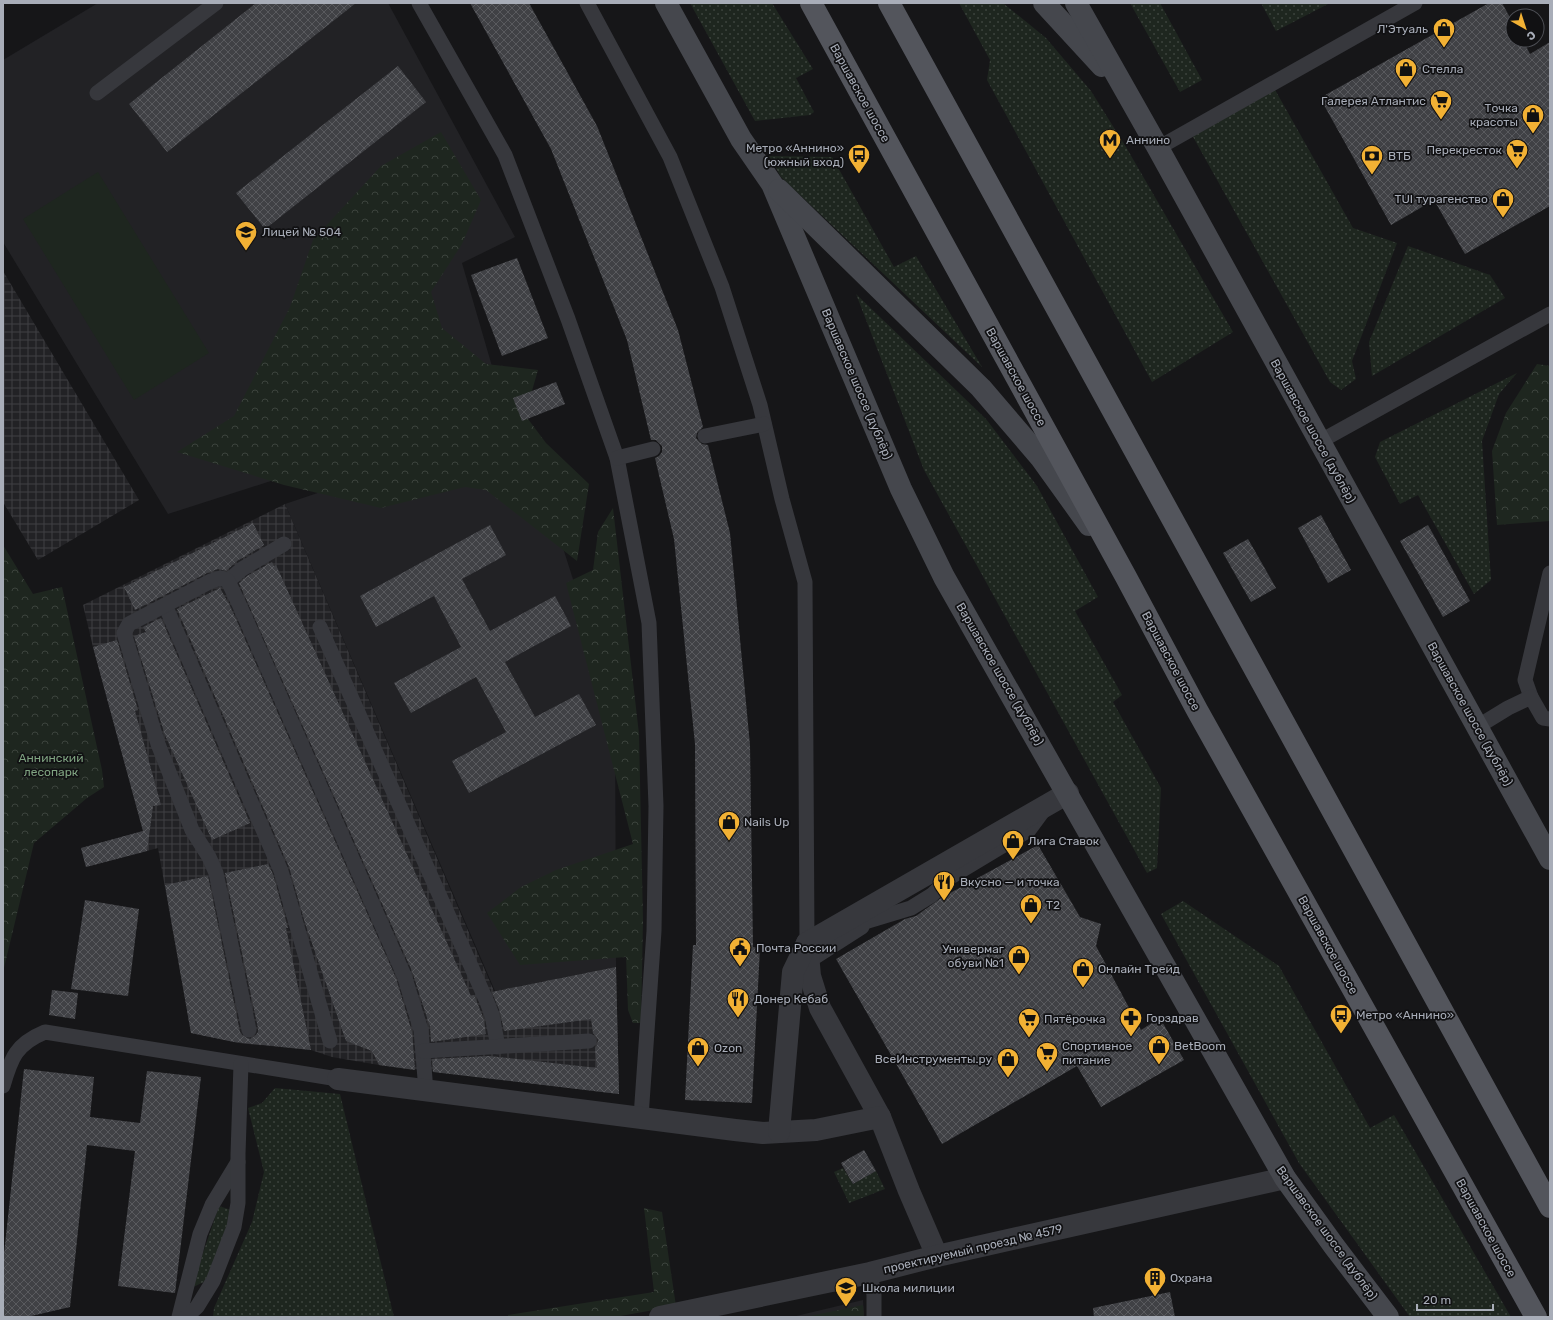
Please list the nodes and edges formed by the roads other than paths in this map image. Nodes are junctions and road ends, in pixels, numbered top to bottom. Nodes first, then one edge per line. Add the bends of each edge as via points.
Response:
1 (216, 3) edge
2 (418, 3) edge
3 (587, 3) edge
4 (666, 3) edge
5 (811, 3) edge
6 (889, 3) edge
7 (1044, 3) edge
8 (1076, 3) edge
9 (1415, 3) edge
10 (97, 93) dead end
11 (1128, 95) junction
12 (1158, 148) junction
13 (772, 184) junction
14 (1550, 314) edge
15 (764, 424) junction
16 (705, 436) dead end
17 (1319, 442) junction
18 (653, 449) dead end
19 (617, 458) junction
20 (284, 544) dead end
21 (1550, 573) edge
22 (1126, 577) junction
23 (228, 581) junction
24 (165, 605) junction
25 (320, 627) dead end
26 (1531, 698) junction
27 (1550, 719) edge
28 (1477, 726) junction
29 (1068, 793) junction
30 (1048, 805) junction
31 (1550, 860) edge
32 (803, 959) junction
33 (249, 1030) dead end
34 (330, 1041) dead end
35 (589, 1041) dead end
36 (498, 1047) junction
37 (423, 1051) junction
38 (241, 1064) junction
39 (338, 1079) joint
40 (3, 1086) edge
41 (426, 1091) junction
42 (641, 1117) junction
43 (880, 1117) junction
44 (779, 1132) junction
45 (238, 1162) junction
46 (1285, 1178) junction
47 (1550, 1208) edge
48 (937, 1256) junction
49 (870, 1273) junction
50 (179, 1317) edge
51 (186, 1317) edge
52 (660, 1317) edge
53 (874, 1317) edge
54 (1388, 1317) edge
55 (1536, 1317) edge

1 - 10 lane
2 - 19 lane via 505,155 568,319
3 - 15 lane via 670,156 722,287
4 - 13 main road, Варшавское шоссе (дублёр) via 741,139
5 - 22 main road, Варшавское шоссе
6 - 47 main road
7 - 11 main road
8 - 11 main road, Варшавское шоссе (дублёр)
9 - 12 lane
11 - 12 main road, Варшавское шоссе (дублёр)
12 - 17 main road, Варшавское шоссе (дублёр)
13 - 22 main road via 981,388 1042,458
13 - 29 main road, Варшавское шоссе (дублёр) via 905,496 944,577
14 - 17 lane
15 - 16 lane
15 - 32 lane via 805,582
17 - 28 main road, Варшавское шоссе (дублёр)
18 - 19 lane
19 - 42 lane via 649,623 656,806 654,931
20 - 23 lane via 242,569
21 - 26 lane via 1525,680
22 - 55 main road, Варшавское шоссе via 1201,717
23 - 24 lane via 221,578 211,581
23 - 37 lane via 404,975 421,1030
24 - 33 lane via 130,624 124,633 158,744 192,830 216,873
24 - 34 lane via 281,871
25 - 36 lane via 487,1002
26 - 27 lane via 1543,718
26 - 28 lane
28 - 31 main road, Варшавское шоссе (дублёр)
29 - 30 street
29 - 46 main road, Варшавское шоссе (дублёр)
30 - 32 street
30 - 32 lane via 1028,830 948,878 932,895 911,908 851,926
32 - 43 street via 820,1008
32 - 44 street
35 - 36 lane
36 - 37 lane
37 - 41 lane
38 - 39 lane
38 - 40 lane via 45,1032 21,1045
38 - 45 lane
39 - 41 street
41 - 42 street
42 - 44 street via 735,1130
43 - 44 street via 816,1130
43 - 48 street
45 - 50 lane via 212,1205 200,1234
45 - 51 lane via 238,1203 234,1227 212,1281 197,1307
46 - 48 street, проектируемый проезд № 4579
46 - 54 main road, Варшавское шоссе (дублёр)
48 - 49 street, проектируемый проезд № 4579
49 - 52 street, проектируемый проезд № 4579
49 - 53 lane

